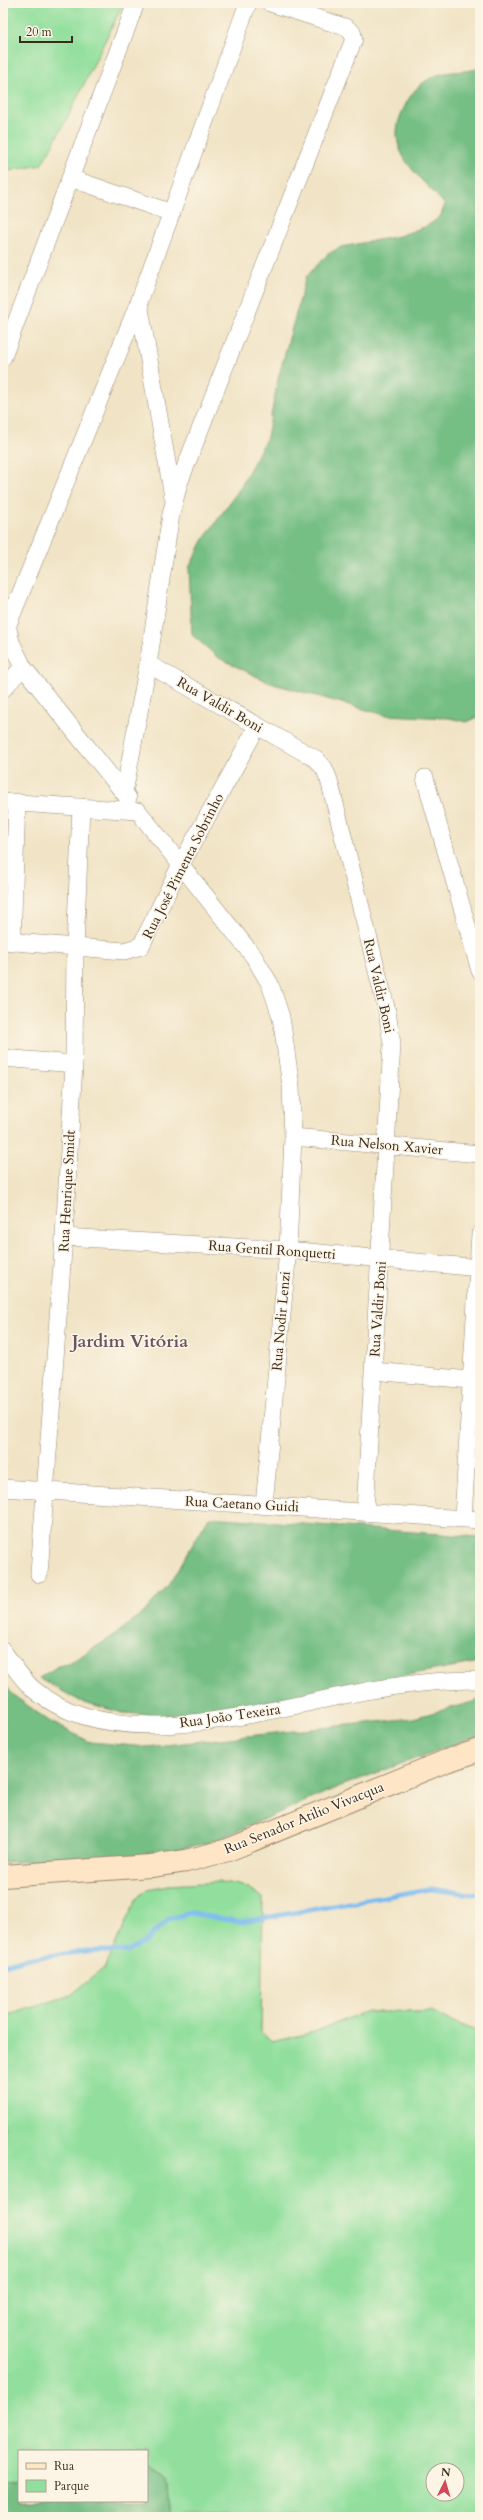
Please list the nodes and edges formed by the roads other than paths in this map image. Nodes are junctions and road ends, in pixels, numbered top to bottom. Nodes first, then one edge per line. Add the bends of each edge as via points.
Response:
1 (136, 3) edge
2 (248, 3) edge
3 (270, 3) edge
4 (70, 178) junction
5 (172, 213) junction
6 (139, 302) junction
7 (3, 357) edge
8 (173, 502) junction
9 (3, 606) edge
10 (8, 627) junction
11 (148, 664) junction
12 (23, 667) junction
13 (3, 689) edge
14 (257, 727) junction
15 (425, 778) dead end
16 (124, 793) junction
17 (10, 802) edge
18 (81, 807) junction
19 (138, 811) junction
20 (181, 864) junction
21 (8, 942) edge
22 (75, 948) junction
23 (480, 971) edge
24 (3, 1058) edge
25 (74, 1064) junction
26 (293, 1137) junction
27 (388, 1145) junction
28 (480, 1154) edge
29 (480, 1234) edge
30 (64, 1237) junction
31 (288, 1250) junction
32 (381, 1260) junction
33 (479, 1268) edge
34 (374, 1371) junction
35 (475, 1381) edge
36 (3, 1488) edge
37 (46, 1492) junction
38 (264, 1505) junction
39 (365, 1511) junction
40 (463, 1518) junction
41 (480, 1520) edge
42 (39, 1574) dead end
43 (3, 1651) edge
44 (480, 1680) edge
45 (480, 1750) edge
46 (3, 1876) edge

1 - 4 street
2 - 5 street
3 - 8 street via 345,27 352,32 354,39 185,465
4 - 5 street
4 - 7 street
5 - 6 street
6 - 8 street
6 - 10 street
8 - 11 street
9 - 10 street, Rua Nodir Lenzi
10 - 12 street, Rua Nodir Lenzi via 14,651
11 - 14 street, Rua Valdir Boni
11 - 16 street
12 - 13 street
12 - 16 street, Rua Nodir Lenzi
14 - 20 street, Rua José Pimenta Sobrinho
14 - 27 street, Rua Valdir Boni via 316,759 324,768 329,780 391,1030
15 - 23 street
16 - 19 street, Rua Nodir Lenzi
17 - 18 street
17 - 21 street
18 - 19 street
18 - 22 street, Rua Henrique Smidt
19 - 20 street, Rua Nodir Lenzi
20 - 22 street, Rua José Pimenta Sobrinho via 142,946 124,951
20 - 26 street, Rua Nodir Lenzi via 254,957 270,984 281,1017 290,1086
21 - 22 street, Rua José Pimenta Sobrinho
22 - 25 street, Rua Henrique Smidt
24 - 25 street
25 - 30 street, Rua Henrique Smidt
26 - 27 street, Rua Nelson Xavier
26 - 31 street, Rua Nodir Lenzi
27 - 28 street, Rua Nelson Xavier
27 - 32 street, Rua Valdir Boni
29 - 33 street
30 - 31 street, Rua Gentil Ronquetti
30 - 37 street, Rua Henrique Smidt
31 - 32 street, Rua Gentil Ronquetti
31 - 38 street, Rua Nodir Lenzi
32 - 33 street, Rua Gentil Ronquetti
32 - 34 street, Rua Valdir Boni
33 - 35 street
34 - 35 street
34 - 39 street, Rua Valdir Boni
35 - 40 street
36 - 37 street, Rua Caetano Guidi
37 - 38 street, Rua Caetano Guidi
37 - 42 street, Rua Henrique Smidt
38 - 39 street, Rua Caetano Guidi
39 - 40 street, Rua Caetano Guidi
40 - 41 street, Rua Caetano Guidi
43 - 44 street, Rua João Texeira via 32,1688 60,1706 97,1718 148,1725 222,1720 393,1687
45 - 46 street, Rua Senador Atilio Vivacqua via 446,1760 228,1850 186,1861 151,1866

